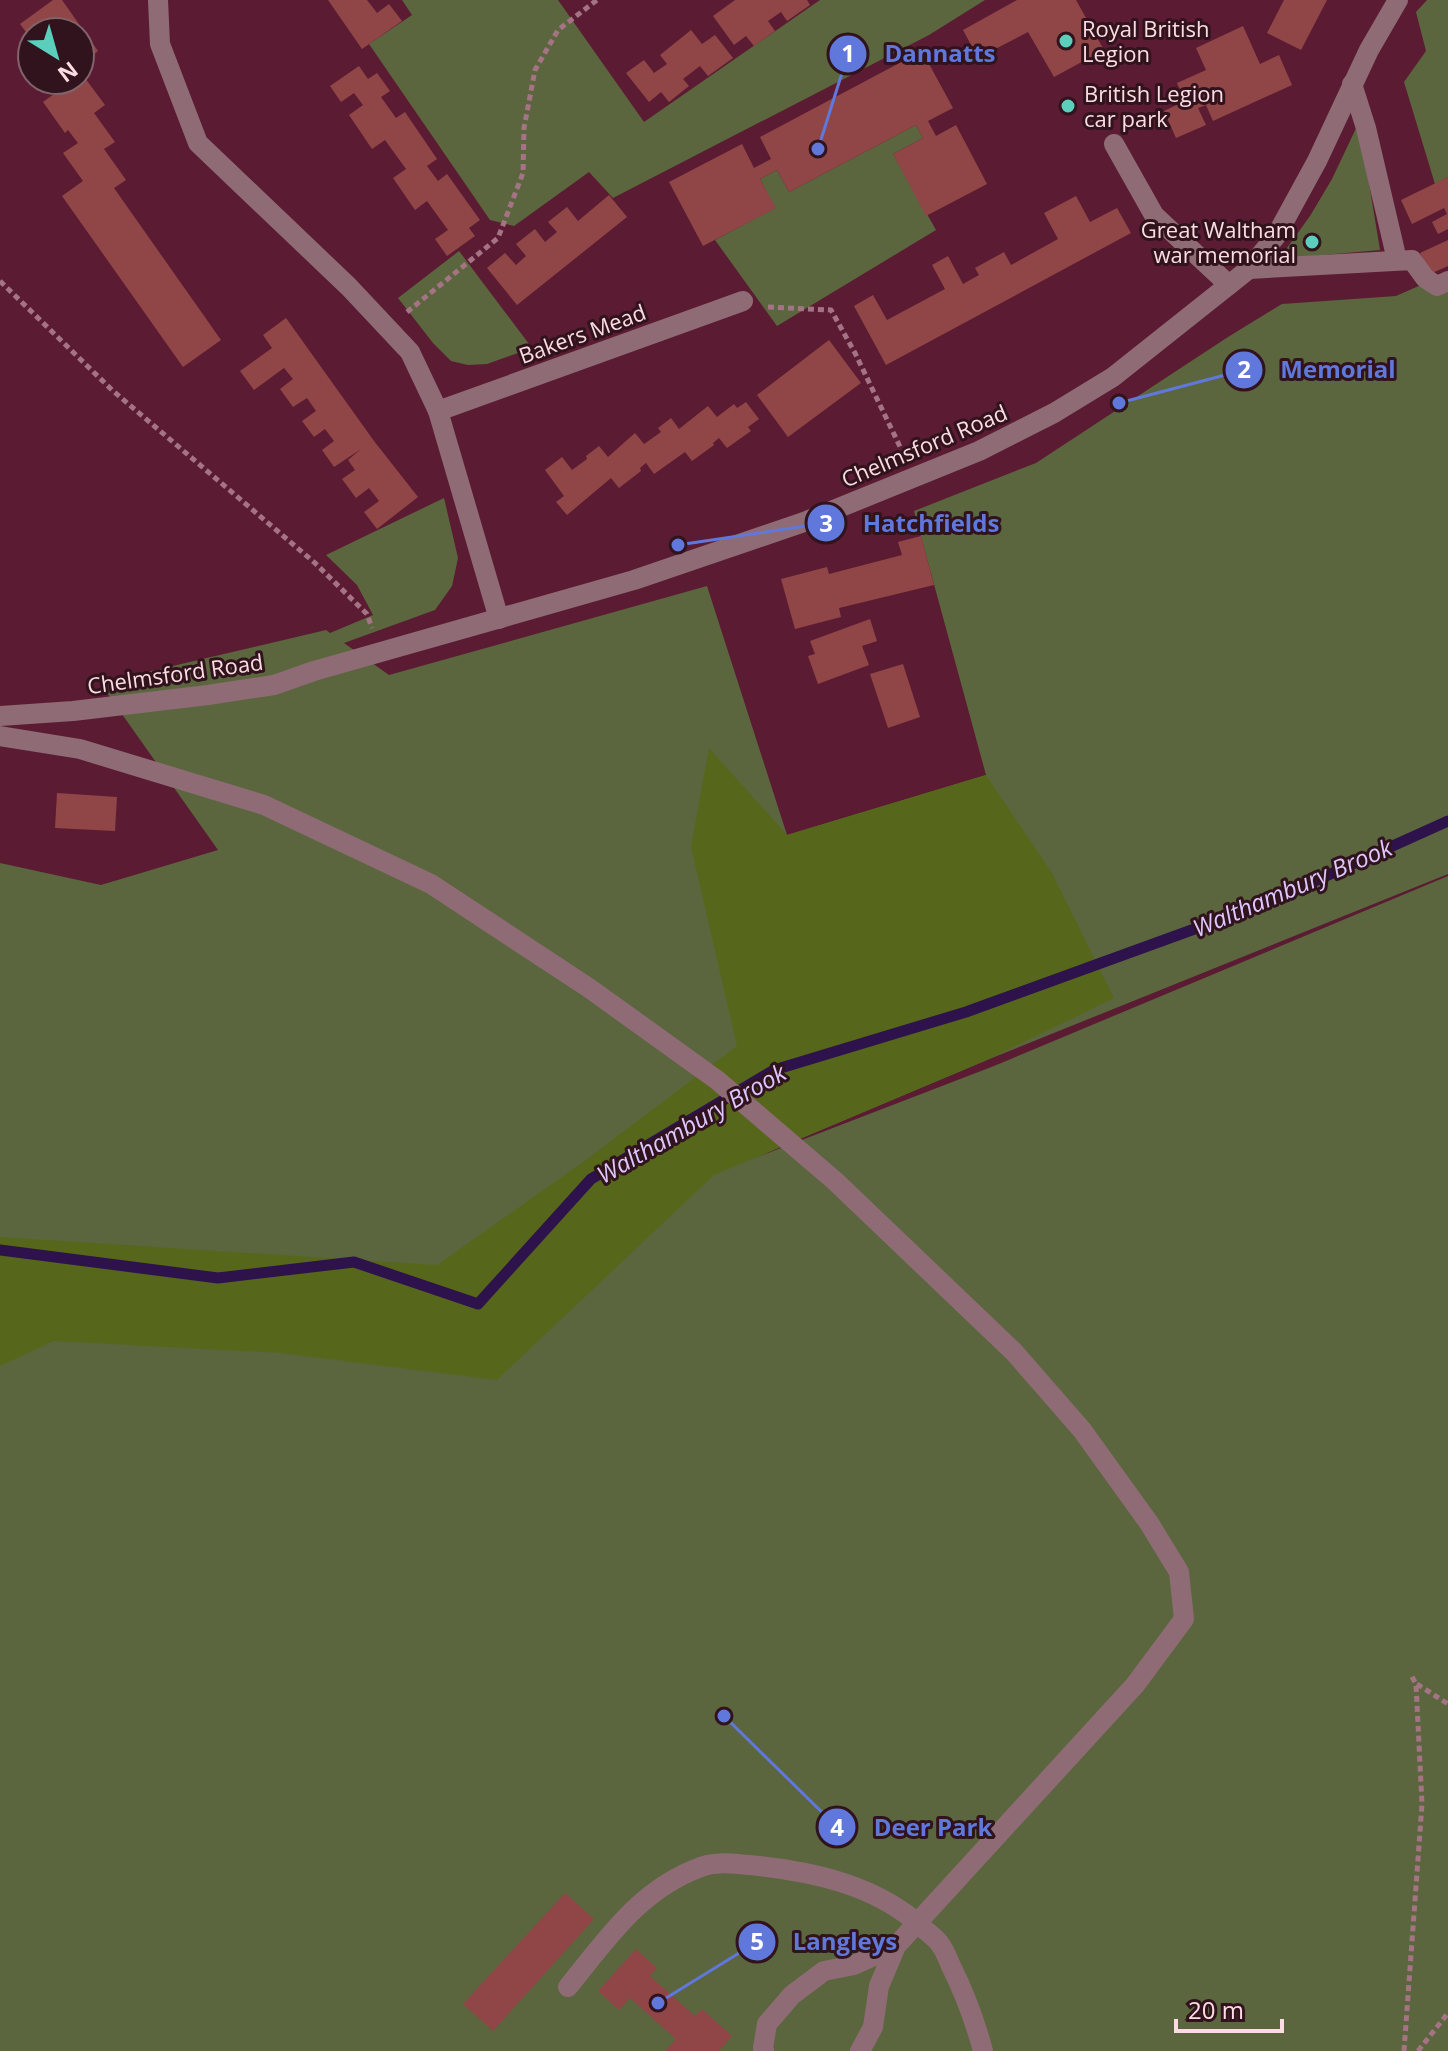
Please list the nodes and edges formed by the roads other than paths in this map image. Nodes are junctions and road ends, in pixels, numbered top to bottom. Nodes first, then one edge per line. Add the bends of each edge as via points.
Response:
1 (158, 0) edge
2 (1398, 0) edge
3 (1352, 84) junction
4 (1114, 144) dead end
5 (1397, 260) junction
6 (1249, 269) junction
7 (1448, 281) edge
8 (1229, 285) junction
9 (737, 303) road end
10 (438, 411) junction
11 (499, 619) junction
12 (0, 716) edge
13 (0, 736) edge
14 (917, 1923) junction
15 (896, 1946) junction
16 (568, 1987) dead end
17 (764, 2051) edge
18 (860, 2051) edge
19 (983, 2051) edge

1 - 10 street via 160,44 198,143 410,352
2 - 3 street, Chelmsford Road
3 - 5 street
3 - 6 street, Chelmsford Road via 1276,236
4 - 8 street via 1154,215
5 - 6 street
5 - 7 street via 1412,260 1437,286
6 - 8 street, Chelmsford Road
8 - 11 street, Chelmsford Road via 1113,377 979,451 790,527
9 - 10 street, Bakers Mead
10 - 11 street
11 - 12 street, Chelmsford Road via 274,685
13 - 14 street via 80,749 264,805 431,884 717,1080 835,1181 1014,1352 1082,1430 1179,1572 1184,1619 1135,1685
14 - 15 street
14 - 16 street via 889,1901 820,1875 704,1865 636,1905
14 - 19 street via 940,1944
15 - 17 street via 854,1965 824,1971 792,1995 767,2024
15 - 18 street via 879,1986 873,2027

